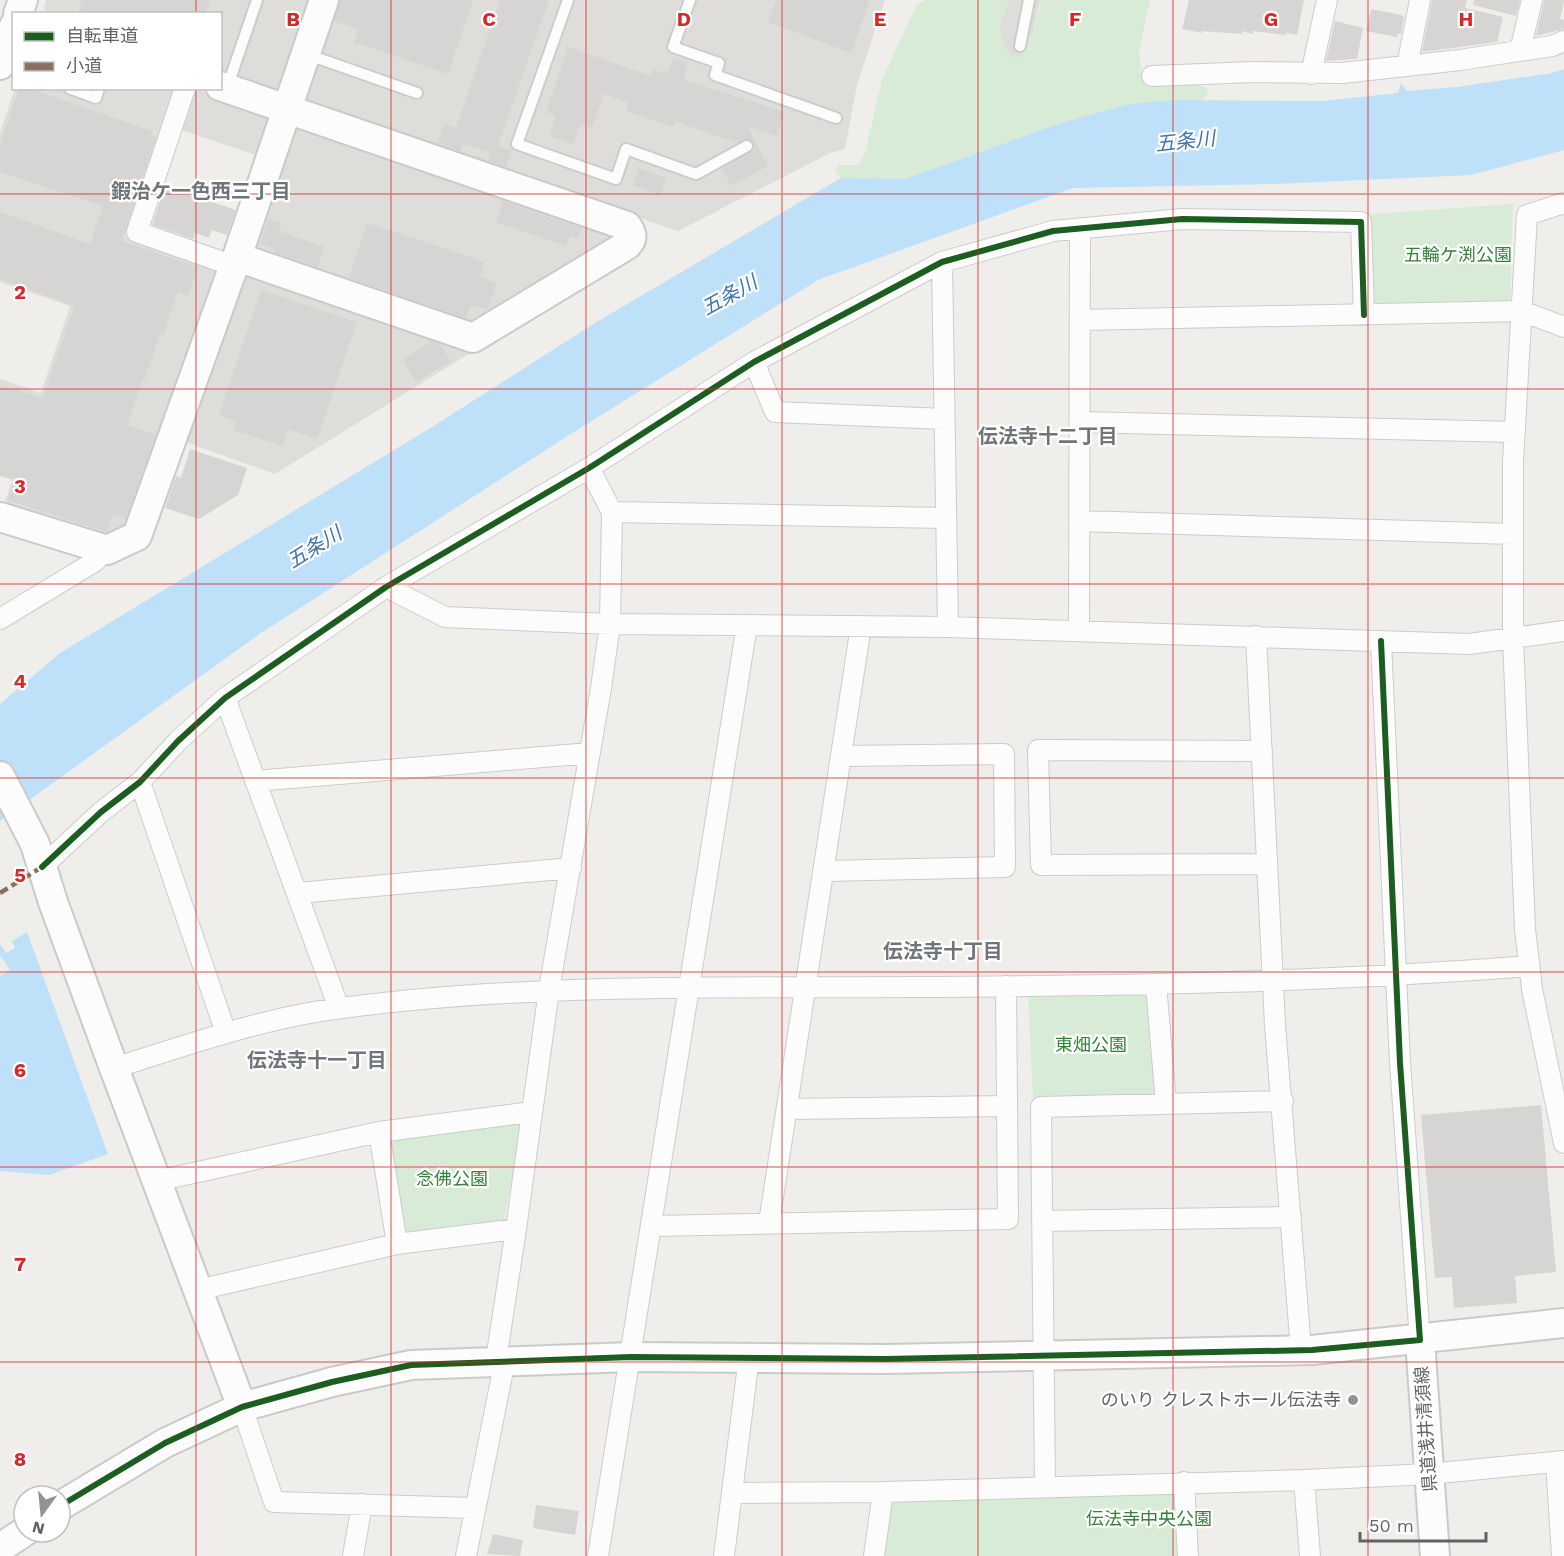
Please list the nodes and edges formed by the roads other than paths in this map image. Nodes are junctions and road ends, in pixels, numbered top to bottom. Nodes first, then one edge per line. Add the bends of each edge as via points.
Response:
1 (257, 0) edge
2 (324, 0) edge
3 (568, 0) edge
4 (690, 0) edge
5 (1029, 0) edge
6 (1327, 0) edge
7 (1418, 0) edge
8 (1532, 0) edge
9 (12, 32) edge
10 (1564, 41) edge
11 (1020, 46) dead end
12 (1520, 51) junction
13 (306, 54) junction
14 (0, 65) edge
15 (1407, 66) junction
16 (1311, 74) junction
17 (1152, 76) dead end
18 (223, 87) edge
19 (74, 90) edge
20 (98, 90) edge
21 (184, 90) edge
22 (417, 93) dead end
23 (288, 109) junction
24 (836, 118) dead end
25 (747, 146) dead end
26 (1564, 203) edge
27 (1080, 229) junction
28 (235, 261) junction
29 (942, 262) junction
30 (1522, 311) junction
31 (1364, 315) junction
32 (1080, 320) junction
33 (1564, 327) edge
34 (754, 362) junction
35 (944, 419) junction
36 (1080, 422) junction
37 (1515, 432) junction
38 (589, 468) junction
39 (612, 512) junction
40 (0, 517) edge
41 (946, 518) junction
42 (1079, 521) junction
43 (1513, 534) junction
44 (107, 550) junction
45 (386, 587) junction
46 (0, 619) edge
47 (609, 624) junction
48 (747, 625) junction
49 (861, 626) junction
50 (948, 627) junction
51 (1079, 630) junction
52 (1564, 631) edge
53 (1256, 636) junction
54 (1513, 638) junction
55 (1381, 641) junction
56 (225, 698) junction
57 (1262, 751) junction
58 (590, 753) junction
59 (842, 756) junction
60 (0, 776) edge
61 (255, 781) junction
62 (140, 782) junction
63 (39, 855) junction
64 (1267, 864) junction
65 (570, 868) junction
66 (825, 871) junction
67 (298, 893) junction
68 (1529, 966) junction
69 (1396, 977) junction
70 (1273, 983) junction
71 (1156, 984) junction
72 (1006, 986) junction
73 (690, 987) junction
74 (807, 987) junction
75 (549, 990) junction
76 (339, 1008) junction
77 (226, 1033) junction
78 (114, 1068) junction
79 (1283, 1101) junction
80 (1166, 1104) junction
81 (1006, 1106) junction
82 (788, 1109) junction
83 (531, 1112) junction
84 (380, 1132) junction
85 (1564, 1143) edge
86 (157, 1181) junction
87 (1291, 1217) junction
88 (1042, 1221) junction
89 (769, 1223) junction
90 (653, 1226) junction
91 (516, 1229) junction
92 (397, 1244) junction
93 (198, 1290) junction
94 (1564, 1323) edge
95 (1420, 1340) junction
96 (1301, 1350) junction
97 (1044, 1355) junction
98 (631, 1357) junction
99 (749, 1358) junction
100 (501, 1360) junction
101 (242, 1407) junction
102 (1560, 1462) edge
103 (1429, 1474) junction
104 (1304, 1480) junction
105 (1184, 1482) junction
106 (1045, 1486) junction
107 (883, 1492) junction
108 (733, 1493) junction
109 (72, 1499) edge
110 (362, 1504) junction
111 (474, 1508) junction
112 (0, 1555) edge
113 (4, 1556) edge
114 (353, 1556) edge
115 (466, 1556) edge
116 (598, 1556) edge
117 (723, 1556) edge
118 (874, 1556) edge
119 (1188, 1556) edge
120 (1310, 1556) edge
121 (1435, 1556) edge
122 (1562, 1556) edge

1 - 18 lane
2 - 13 street
3 - 25 lane via 517,144 616,179 626,149 696,174
4 - 24 lane via 673,47 719,63 715,75
5 - 11 lane
6 - 16 street
7 - 15 street
8 - 12 street
9 - 14 street
10 - 12 street
12 - 15 street
13 - 22 lane
13 - 23 street
15 - 16 street
16 - 17 street
18 - 23 street
19 - 20 lane via 96,98
21 - 28 street via 137,231
23 - 28 street
23 - 28 street via 627,226 632,240 472,338
26 - 30 street via 1527,215
27 - 29 street via 1010,241
27 - 31 street via 1182,219 1361,222
27 - 32 street
28 - 44 street via 143,524 136,536
29 - 34 street
29 - 35 street
30 - 31 street
30 - 33 street
30 - 37 street
31 - 32 street
32 - 36 street
34 - 35 street via 775,412
34 - 38 street
35 - 41 street
36 - 37 street
36 - 42 street
37 - 43 street
38 - 39 street
38 - 45 street
39 - 41 street
39 - 47 street
40 - 44 street
41 - 50 street
42 - 43 street
42 - 51 street
43 - 54 street
44 - 46 street via 94,562
45 - 47 street via 445,617
45 - 56 street
47 - 48 street
47 - 58 street
48 - 49 street
48 - 73 street
49 - 50 street
49 - 59 street
50 - 51 street
51 - 53 street
52 - 54 street
53 - 55 street
53 - 57 street
54 - 55 street via 1469,644
54 - 68 street
55 - 69 street
56 - 61 street
56 - 62 street
57 - 64 street
57 - 64 street via 1038,750 1041,865
58 - 61 street
58 - 65 street
59 - 66 street
59 - 66 street via 1004,754 1005,867
60 - 63 street
61 - 67 street
62 - 63 street
62 - 77 street
63 - 78 street
64 - 70 street
65 - 67 street
65 - 75 street
66 - 74 street
67 - 76 street
68 - 69 street
68 - 85 street
69 - 70 street
69 - 95 street
70 - 71 street
70 - 79 street
71 - 72 street
71 - 80 street
72 - 74 street
72 - 81 street
73 - 74 street
73 - 75 street
73 - 90 street
74 - 82 street
75 - 76 street
75 - 83 street
76 - 77 street
77 - 78 street
78 - 86 street
79 - 80 street
79 - 87 street
80 - 88 street via 1041,1107
81 - 82 street
81 - 89 street via 1008,1219
82 - 89 street
83 - 84 street
83 - 91 street
84 - 86 street
84 - 92 street
86 - 93 street
87 - 88 street
87 - 96 street
88 - 97 street
89 - 90 street
90 - 98 street
91 - 92 street
91 - 100 street
92 - 93 street
93 - 101 street
94 - 95 street, 県道浅井清須線
95 - 96 street
95 - 103 street, 県道浅井清須線
96 - 97 street
97 - 99 street
97 - 106 street
98 - 99 street
98 - 100 street
98 - 116 street
99 - 108 street
100 - 101 street via 411,1365
100 - 111 street
101 - 109 street via 165,1443
101 - 110 street via 274,1502
102 - 103 street
102 - 122 street
103 - 104 street
103 - 121 street, 県道浅井清須線
104 - 105 street
104 - 120 street
105 - 106 street
105 - 119 street
106 - 107 street
107 - 108 street
107 - 118 street
108 - 117 street
110 - 111 street
110 - 114 street
111 - 115 street
112 - 113 street

